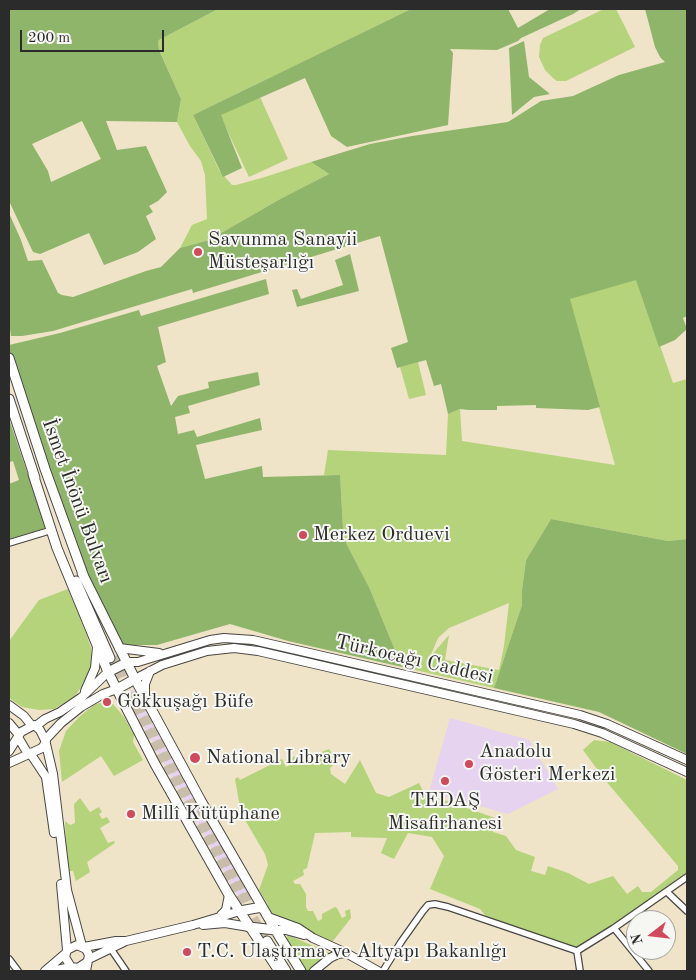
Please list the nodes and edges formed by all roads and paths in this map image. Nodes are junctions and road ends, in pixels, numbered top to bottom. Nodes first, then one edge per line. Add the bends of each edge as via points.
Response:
1 (9, 358) edge
2 (9, 399) edge
3 (33, 474) junction
4 (52, 530) junction
5 (9, 543) edge
6 (97, 648) junction
7 (115, 654) junction
8 (163, 654) junction
9 (128, 662) junction
10 (151, 670) junction
11 (108, 672) junction
12 (410, 676) junction
13 (136, 680) junction
14 (411, 686) junction
15 (117, 688) junction
16 (82, 697) junction
17 (146, 698) junction
18 (9, 705) edge
19 (9, 723) edge
20 (607, 724) junction
21 (34, 726) junction
22 (602, 733) junction
23 (18, 736) junction
24 (46, 742) junction
25 (9, 751) edge
26 (29, 753) junction
27 (687, 760) edge
28 (9, 763) edge
29 (687, 772) edge
30 (687, 877) edge
31 (667, 892) junction
32 (229, 895) junction
33 (262, 907) junction
34 (240, 911) junction
35 (687, 911) edge
36 (219, 916) junction
37 (268, 917) junction
38 (193, 925) junction
39 (249, 926) junction
40 (614, 928) junction
41 (272, 936) junction
42 (313, 938) junction
43 (126, 941) junction
44 (83, 946) junction
45 (111, 948) junction
46 (577, 951) junction
47 (66, 952) junction
48 (346, 953) junction
49 (9, 959) edge
50 (88, 961) junction
51 (72, 968) edge
52 (18, 971) edge
53 (45, 971) edge
54 (51, 971) edge
55 (86, 971) edge
56 (126, 971) edge
57 (279, 971) edge
58 (286, 971) edge
59 (295, 971) edge
60 (301, 971) edge
61 (314, 971) edge
62 (378, 971) edge
63 (384, 971) edge
64 (580, 971) edge
65 (649, 971) edge

1 - 7 main road, İsmet İnönü Bulvarı via 44,469
2 - 3 main road, İsmet İnönü Bulvarı
3 - 4 main road
3 - 7 main road, İsmet İnönü Bulvarı via 73,574
4 - 5 street
4 - 6 main road
6 - 11 main road
6 - 16 main road via 95,668
7 - 8 main road
7 - 9 main road
8 - 9 main road, Türkocağı Caddesi
8 - 12 main road, Türkocağı Caddesi via 210,640 238,638
9 - 11 main road
9 - 13 main road
10 - 13 main road, Türkocağı Caddesi
10 - 14 main road, Türkocağı Caddesi via 198,653 234,648
10 - 17 main road via 145,684
11 - 15 main road
11 - 16 main road
12 - 14 main road
12 - 20 main road, Türkocağı Caddesi via 549,707
13 - 15 main road
13 - 17 main road
14 - 22 main road, Türkocağı Caddesi
15 - 24 main road via 81,707 61,723
15 - 32 main road via 155,764
16 - 21 main road
17 - 33 main road
18 - 21 main road
19 - 23 main road
20 - 22 main road
20 - 27 main road, Türkocağı Caddesi
21 - 23 main road
21 - 24 main road
22 - 29 main road, Türkocağı Caddesi
23 - 25 main road
23 - 26 main road
24 - 26 main road via 42,748
24 - 44 main road via 67,890
26 - 28 main road
26 - 47 main road via 43,770 48,784 64,902
30 - 31 street
31 - 35 street
31 - 40 street
32 - 34 main road
32 - 36 main road via 226,910
33 - 34 main road
33 - 37 main road
34 - 36 main road
34 - 39 main road
36 - 38 main road
37 - 41 main road
37 - 42 main road via 298,928
38 - 39 main road via 226,923
38 - 43 main road
39 - 41 main road
39 - 57 main road
40 - 46 street
40 - 65 street
41 - 42 main road via 286,930
41 - 58 main road
41 - 59 main road
41 - 60 main road
42 - 48 main road
43 - 44 main road
43 - 45 main road
44 - 47 main road via 73,945
44 - 50 main road via 88,952
45 - 50 main road
45 - 56 street
46 - 63 street via 435,904 428,905 423,911
46 - 64 street
47 - 51 main road via 66,961
47 - 53 main road
48 - 61 main road via 330,958
48 - 62 main road
49 - 52 street
50 - 51 main road via 82,967
50 - 55 main road
51 - 54 main road

